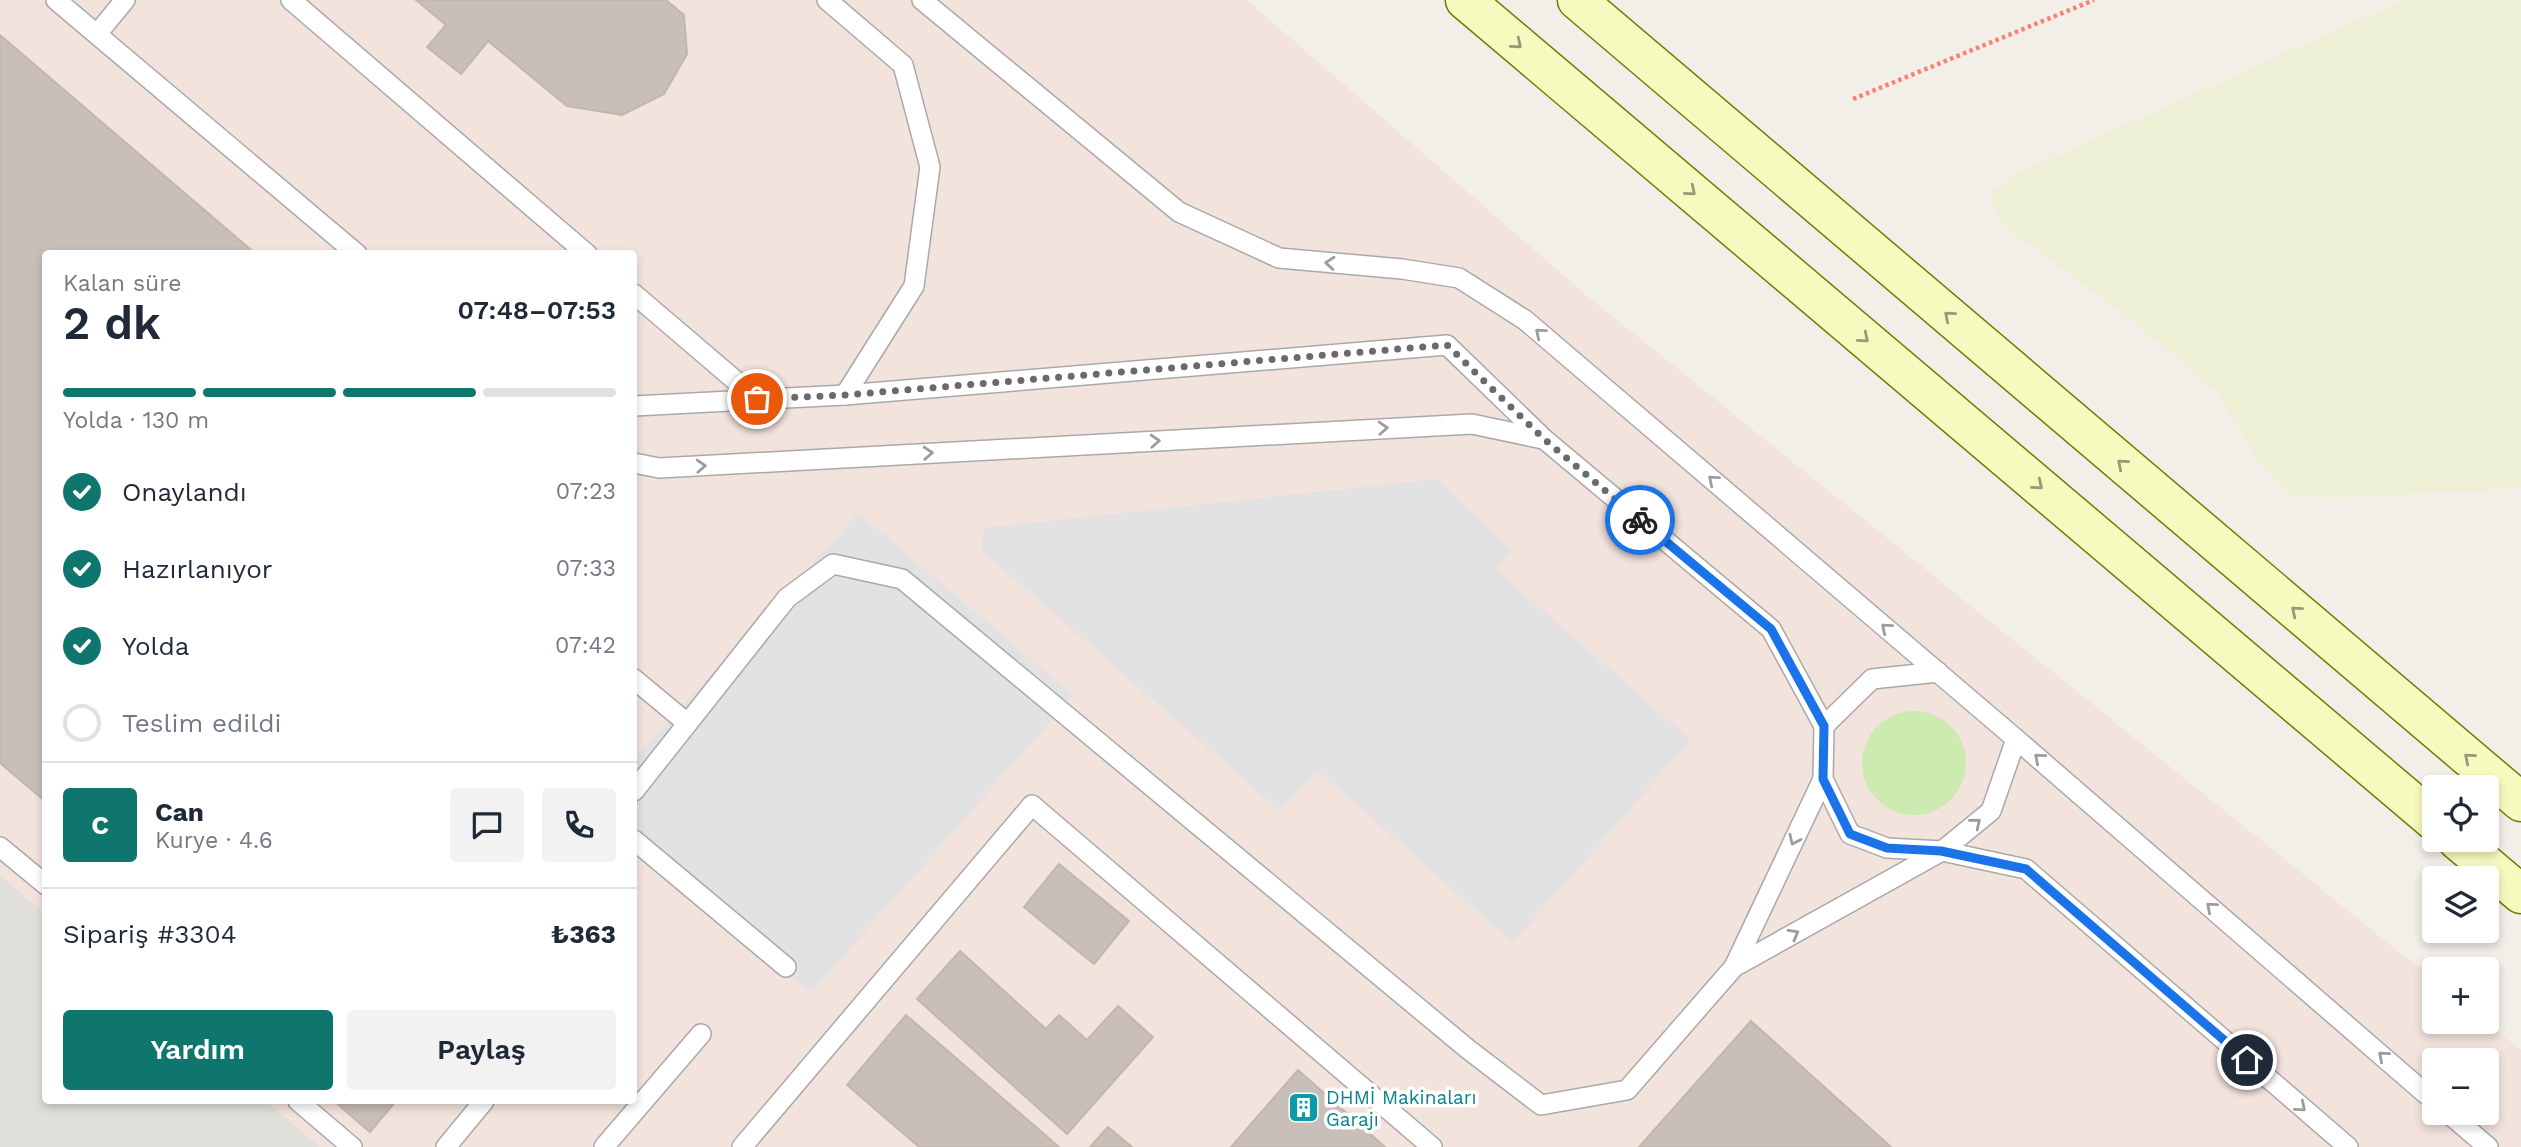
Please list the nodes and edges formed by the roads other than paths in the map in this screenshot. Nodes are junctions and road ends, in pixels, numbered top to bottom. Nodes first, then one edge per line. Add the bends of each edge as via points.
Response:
1 (56, 0) edge
2 (125, 0) edge
3 (290, 0) edge
4 (827, 0) edge
5 (922, 0) edge
6 (1465, 0) edge
7 (1577, 0) edge
8 (97, 34) junction
9 (353, 250) edge
10 (582, 250) edge
11 (637, 296) edge
12 (845, 395) junction
13 (757, 399) junction
14 (637, 405) edge
15 (1544, 439) junction
16 (637, 464) edge
17 (1938, 672) junction
18 (637, 681) edge
19 (687, 723) junction
20 (1824, 726) junction
21 (2016, 738) junction
22 (1823, 779) junction
23 (637, 787) edge
24 (2521, 802) edge
25 (2422, 811) edge
26 (637, 843) edge
27 (0, 846) edge
28 (1941, 851) junction
29 (2471, 852) edge
30 (42, 882) edge
31 (2521, 894) edge
32 (786, 967) dead end
33 (1734, 967) junction
34 (701, 1034) dead end
35 (2422, 1091) edge
36 (302, 1104) edge
37 (482, 1104) edge
38 (2462, 1125) edge
39 (352, 1147) edge
40 (446, 1147) edge
41 (604, 1147) edge
42 (742, 1147) edge
43 (1432, 1147) edge
44 (2348, 1147) edge
45 (2488, 1147) edge

1 - 8 lane
2 - 8 lane
3 - 10 lane
4 - 12 lane via 903,65 930,167 914,286
17 -> 5 lane via 1525,320 1459,278 1279,258 1179,212
6 -> 25 main road
24 -> 7 main road
8 - 9 lane
11 - 13 lane
12 - 13 lane
12 - 15 lane via 1447,345
13 - 14 lane
16 -> 15 lane via 659,468 1472,424
15 - 20 lane via 1771,629
17 - 20 lane via 1872,679
17 - 21 lane
18 - 19 lane
19 - 23 lane
19 - 33 lane via 787,598 833,564 902,579 1541,1105 1627,1090
20 - 22 lane
28 -> 21 lane via 1991,811
35 -> 21 lane
22 - 28 lane via 1850,834 1887,848
22 -> 33 lane
26 - 32 lane
27 - 30 lane
33 -> 28 lane
28 -> 44 lane via 2026,869
29 - 31 main road
34 - 41 lane
36 - 39 lane
37 - 40 lane
38 - 45 lane
42 - 43 lane via 1032,805

